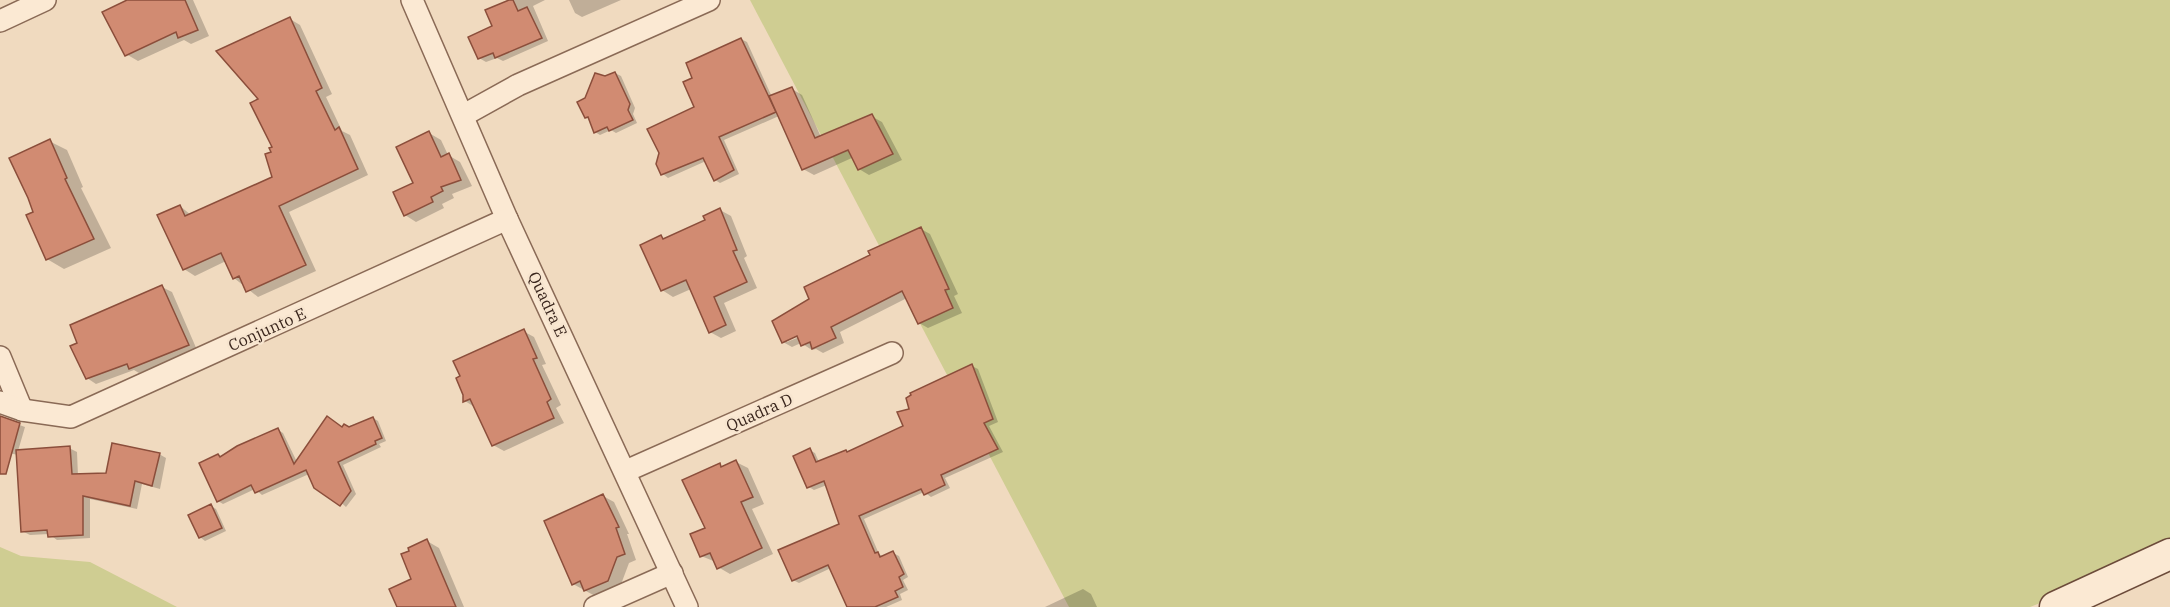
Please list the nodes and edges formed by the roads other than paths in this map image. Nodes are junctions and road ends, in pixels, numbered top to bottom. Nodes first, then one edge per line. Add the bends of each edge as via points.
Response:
1 (45, 0) edge
2 (412, 0) edge
3 (710, 0) edge
4 (0, 21) edge
5 (464, 115) junction
6 (507, 219) junction
7 (892, 353) dead end
8 (0, 357) edge
9 (0, 402) edge
10 (22, 410) junction
11 (626, 471) junction
12 (2170, 554) edge
13 (672, 573) junction
14 (595, 607) edge
15 (687, 607) edge
16 (2055, 607) edge

1 - 4 street
2 - 5 street, Quadra E
3 - 5 street via 518,85
5 - 6 street, Quadra E
6 - 10 street, Conjunto E via 71,417
6 - 11 street, Quadra E
7 - 11 street, Quadra D
8 - 10 street
9 - 10 street, Conjunto E
11 - 13 street, Quadra E
12 - 16 street
13 - 14 street
13 - 15 street, Quadra E

